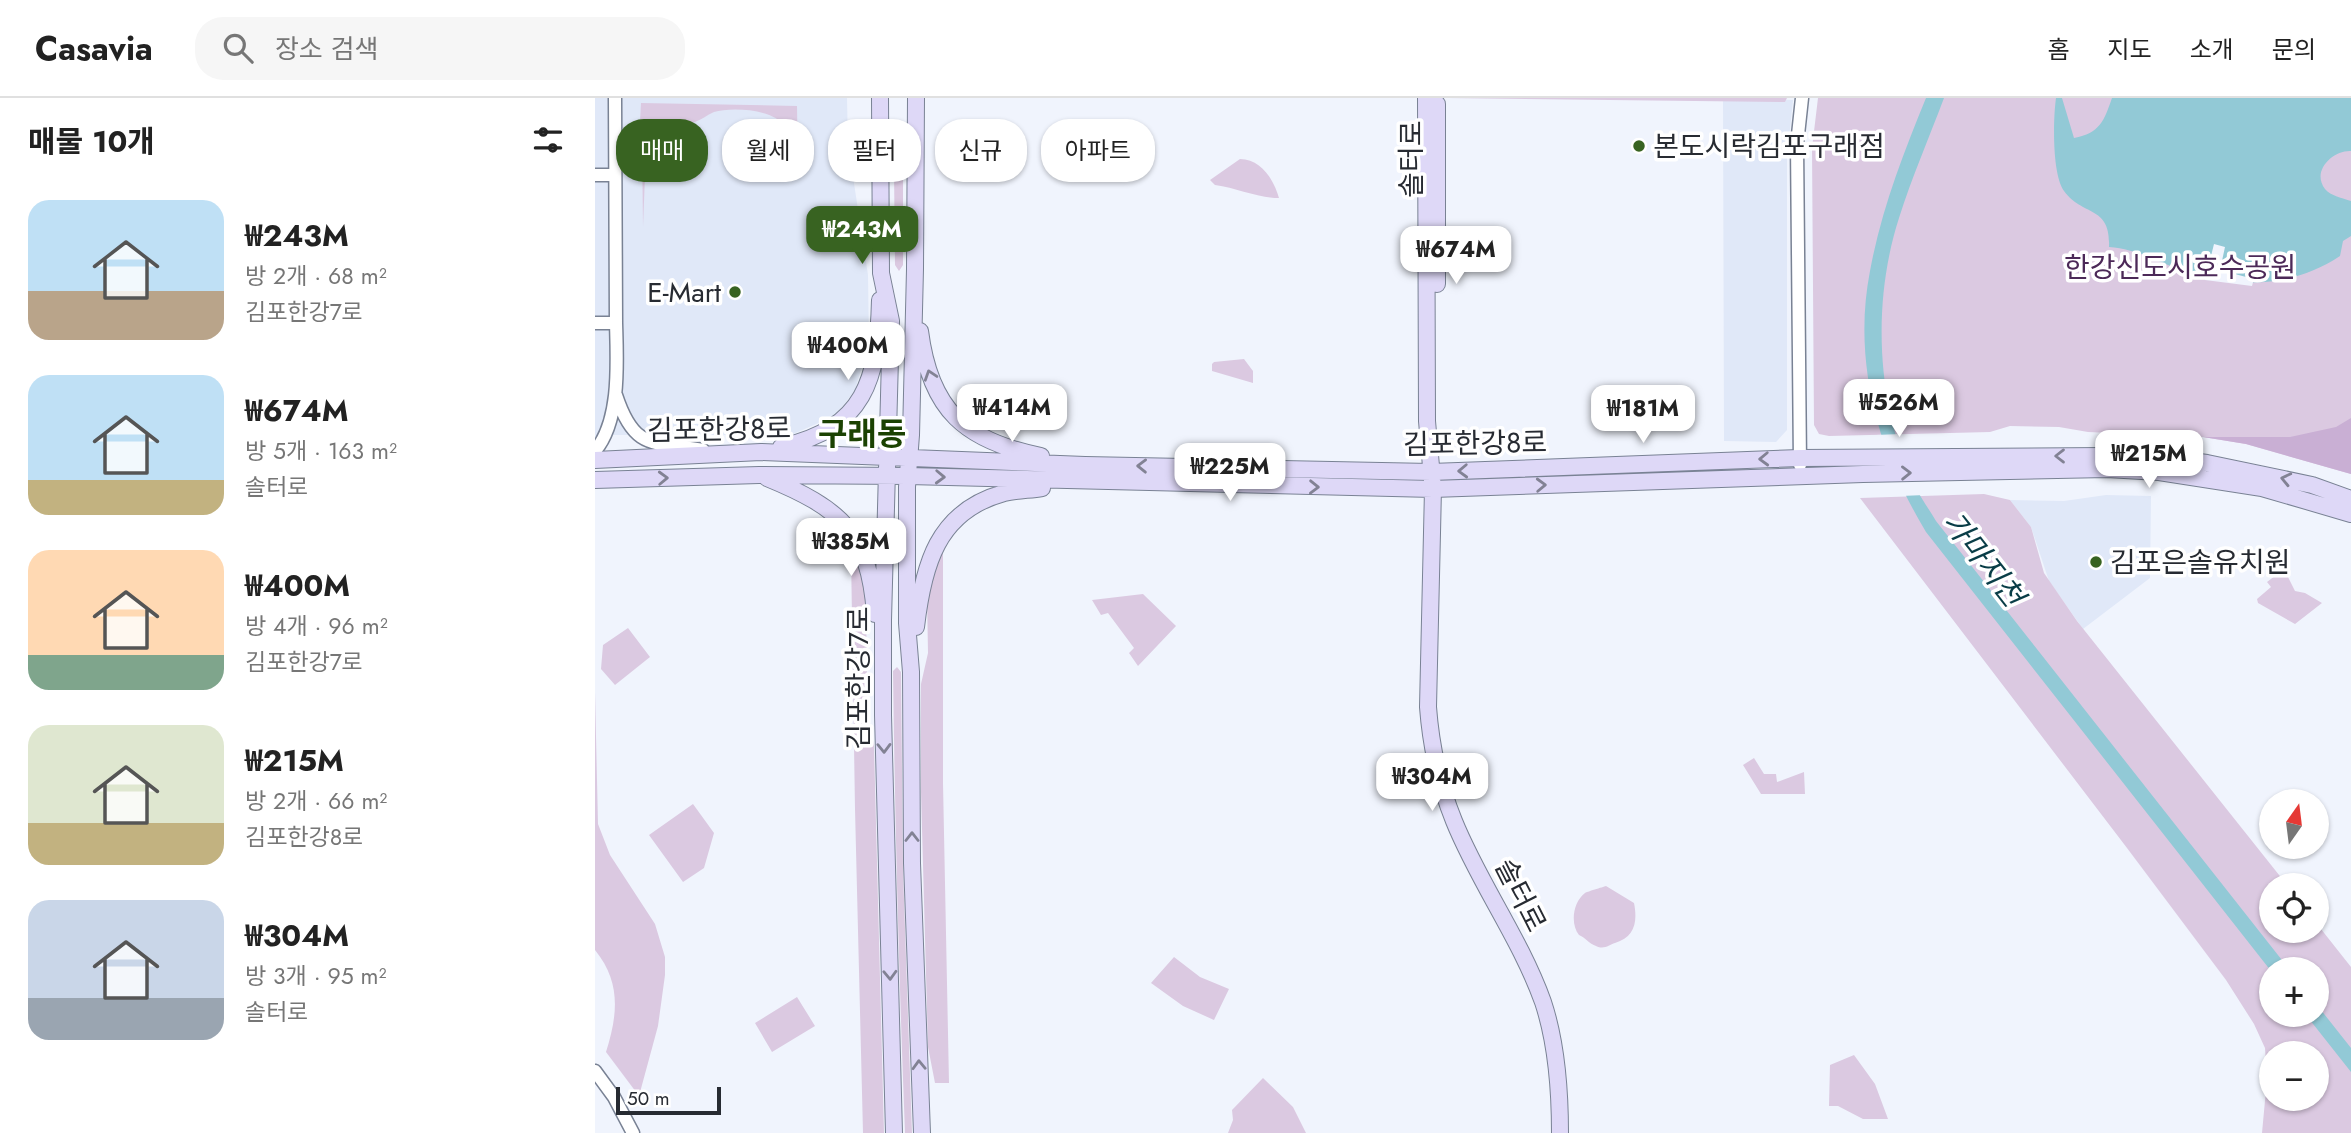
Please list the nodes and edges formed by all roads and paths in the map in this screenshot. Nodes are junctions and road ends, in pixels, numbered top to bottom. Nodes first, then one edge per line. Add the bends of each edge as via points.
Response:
1 (615, 98) edge
2 (880, 98) edge
3 (916, 98) edge
4 (1426, 98) edge
5 (1437, 98) edge
6 (1802, 98) edge
7 (615, 174) junction
8 (595, 175) edge
9 (881, 273) junction
10 (914, 291) junction
11 (595, 323) edge
12 (616, 323) junction
13 (616, 395) junction
14 (595, 451) edge
15 (761, 452) junction
16 (722, 453) junction
17 (887, 457) junction
18 (909, 458) junction
19 (1800, 458) junction
20 (595, 460) edge
21 (1085, 465) junction
22 (1431, 472) junction
23 (759, 475) junction
24 (887, 476) junction
25 (908, 476) junction
26 (1800, 476) junction
27 (595, 480) edge
28 (1086, 482) junction
29 (1433, 489) junction
30 (2351, 499) edge
31 (2351, 514) edge
32 (911, 672) junction
33 (883, 715) junction
34 (595, 1071) edge
35 (632, 1133) edge
36 (894, 1133) edge
37 (922, 1133) edge
38 (1560, 1133) edge

1 - 7 street
2 - 9 street, 김포한강7로
3 - 10 street, 김포한강7로
4 - 22 street, 솔터로
5 - 22 street, 솔터로 via 1438,425
6 - 19 street via 1797,144
7 - 8 street
7 - 12 street
9 - 15 street via 879,337 866,388 852,413 807,441
9 - 17 street, 김포한강7로 via 891,321
10 - 18 street, 김포한강7로
21 -> 10 street via 984,439 951,414 931,380
11 - 12 street
12 - 13 street
13 - 14 street
13 - 16 street via 624,419 645,441
15 - 16 street, 김포한강8로
15 - 17 street, 김포한강8로
16 - 20 street, 김포한강8로
17 - 18 street, 김포한강8로
17 - 24 street, 김포한강7로
18 - 21 street, 김포한강8로
18 - 25 street, 김포한강7로
19 -> 22 street, 김포한강8로
19 - 26 street
30 -> 19 street, 김포한강8로 via 2267,474 2160,457
22 -> 21 street, 김포한강8로
22 - 29 street, 솔터로
23 - 24 street, 김포한강8로
27 -> 23 street, 김포한강8로
23 - 33 street via 810,496 851,531 863,552 874,603
24 - 25 street, 김포한강8로
24 - 33 street, 김포한강7로
25 -> 28 street, 김포한강8로
25 - 32 street, 김포한강7로
29 -> 26 street, 김포한강8로
26 -> 31 street, 김포한강8로 via 2107,469 2159,472 2262,488
28 -> 29 street, 김포한강8로
28 - 32 street via 1006,493 980,502 957,518 931,554 920,587
29 - 38 street, 솔터로 via 1430,737 1455,823 1543,1003 1555,1056
37 -> 32 street, 김포한강7로 via 912,863
33 -> 36 street, 김포한강7로
34 - 35 street

